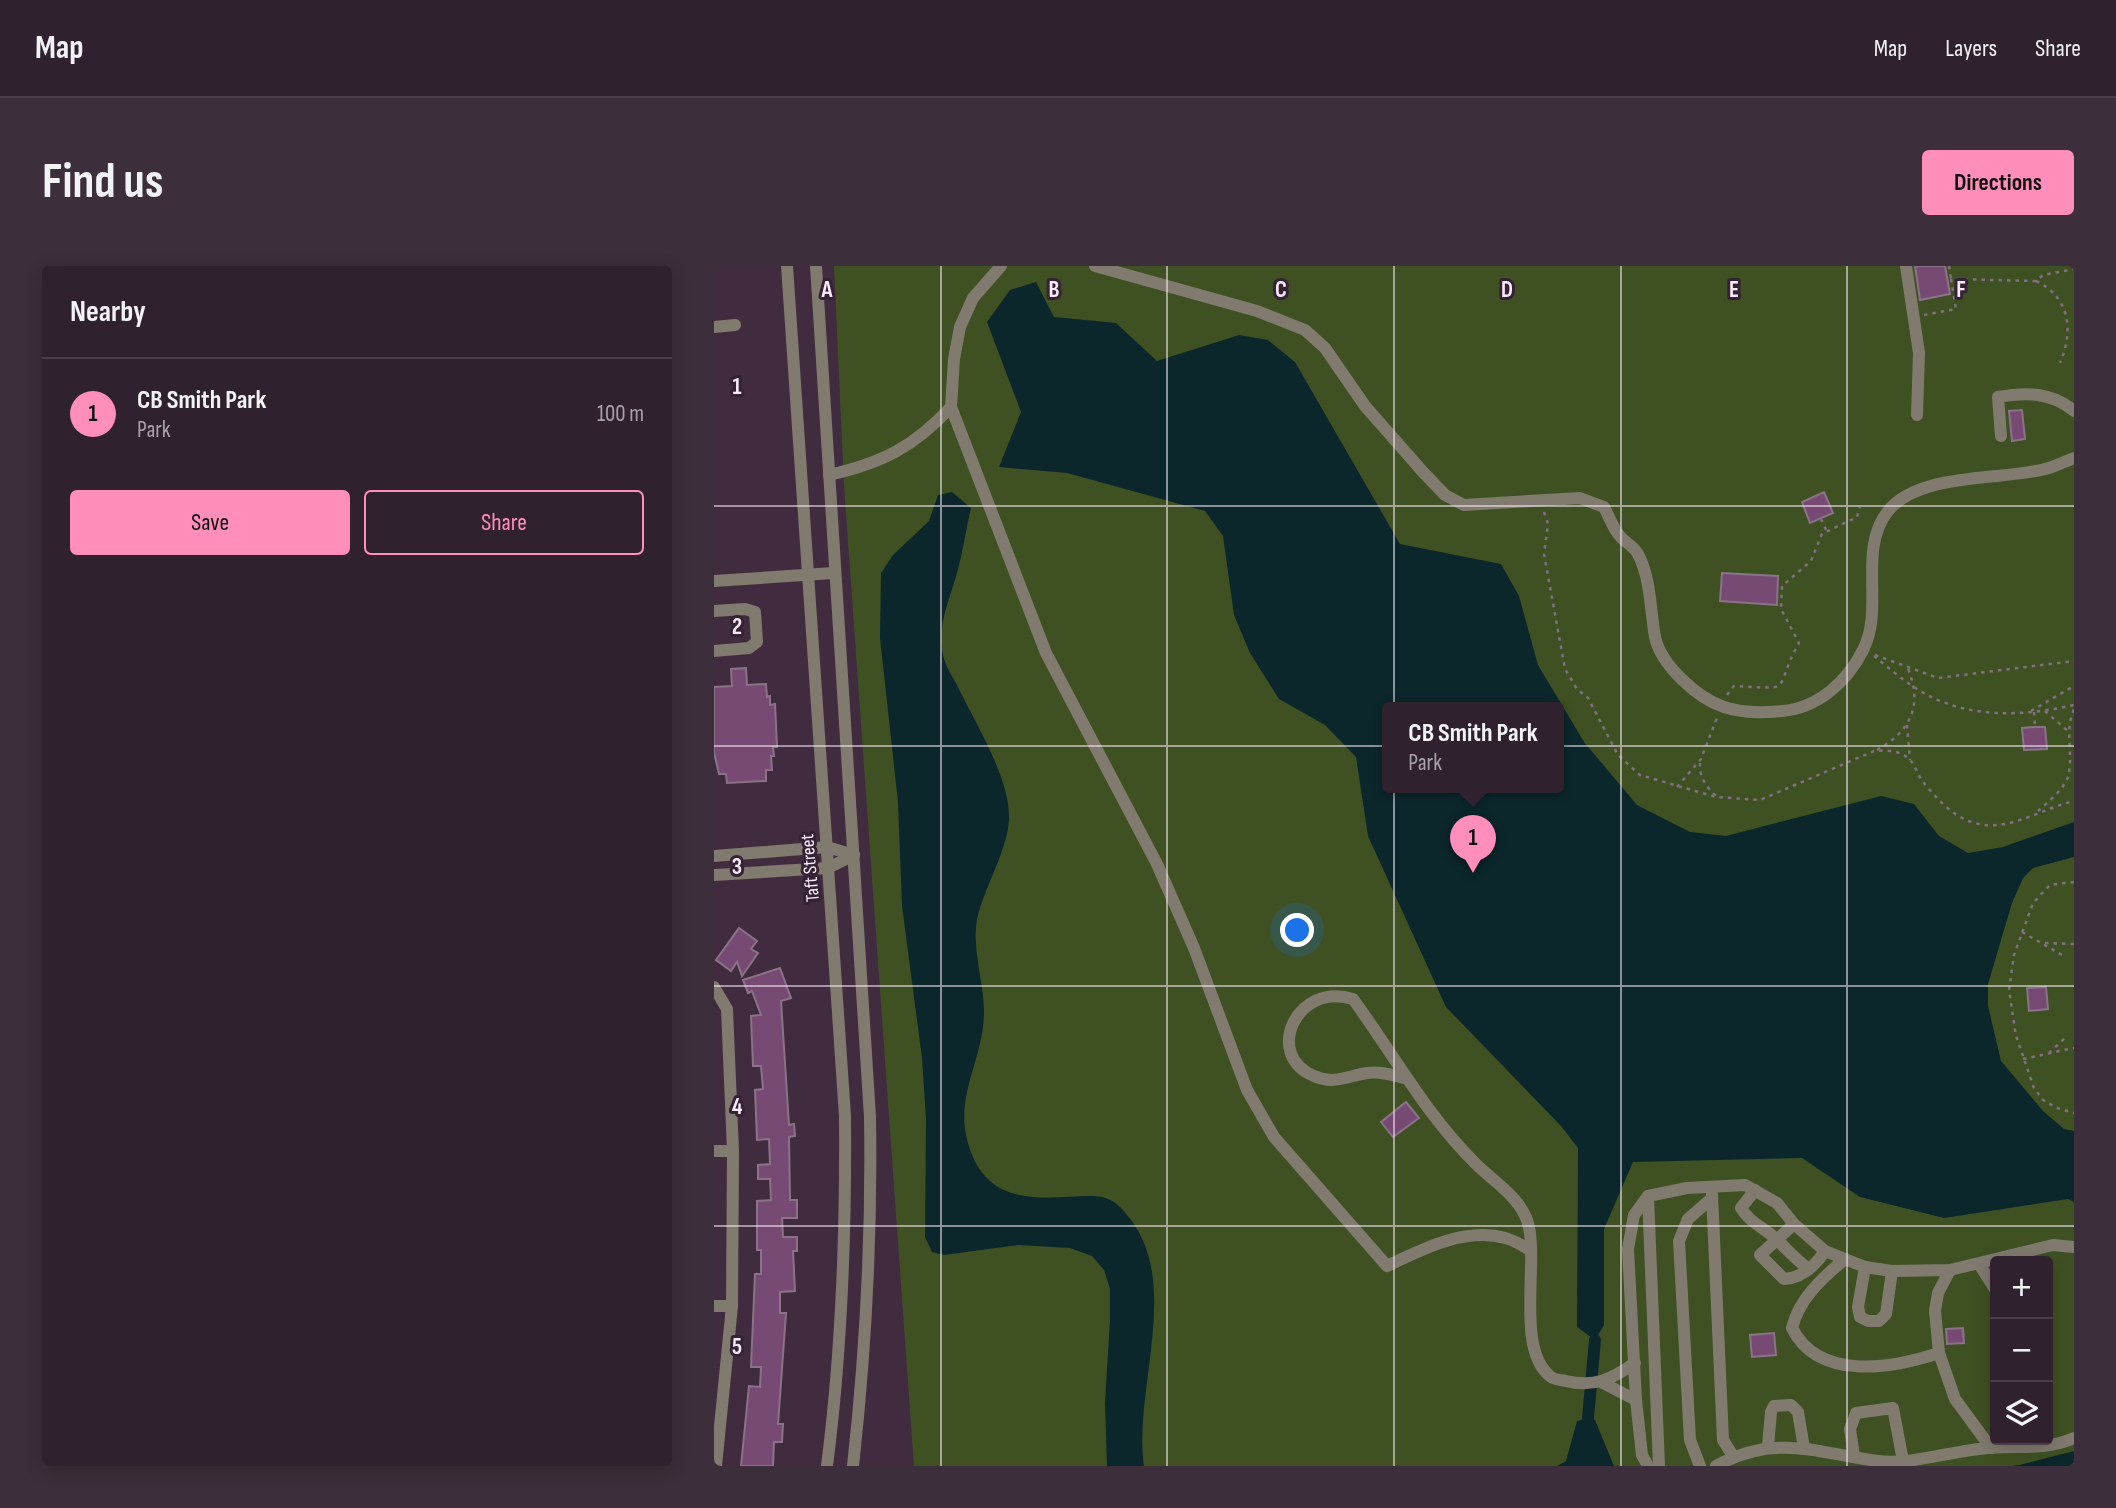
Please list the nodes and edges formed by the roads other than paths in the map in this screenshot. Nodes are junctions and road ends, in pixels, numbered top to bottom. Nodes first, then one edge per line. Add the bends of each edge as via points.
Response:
1 (787, 266) edge
2 (816, 266) edge
3 (1001, 266) edge
4 (1095, 266) edge
5 (1906, 266) edge
6 (735, 325) dead end
7 (714, 327) edge
8 (951, 407) junction
9 (2074, 411) edge
10 (1917, 415) dead end
11 (2001, 436) dead end
12 (2074, 458) edge
13 (829, 475) junction
14 (833, 573) junction
15 (808, 574) junction
16 (714, 581) edge
17 (714, 611) edge
18 (714, 651) edge
19 (827, 847) junction
20 (854, 855) junction
21 (714, 856) edge
22 (828, 868) junction
23 (714, 875) edge
24 (715, 988) edge
25 (1404, 1078) junction
26 (714, 1151) edge
27 (733, 1151) junction
28 (1755, 1190) junction
29 (1712, 1193) junction
30 (1648, 1196) junction
31 (1794, 1224) junction
32 (1776, 1239) junction
33 (2074, 1247) edge
34 (1531, 1250) junction
35 (1825, 1251) junction
36 (2022, 1256) edge
37 (1844, 1260) junction
38 (1990, 1262) edge
39 (1979, 1264) junction
40 (1866, 1267) junction
41 (1809, 1269) junction
42 (1950, 1269) junction
43 (1892, 1271) junction
44 (1990, 1281) edge
45 (714, 1306) edge
46 (732, 1306) junction
47 (1939, 1353) junction
48 (1634, 1363) junction
49 (1602, 1383) junction
50 (1636, 1401) junction
51 (2074, 1438) edge
52 (1768, 1446) junction
53 (1804, 1448) junction
54 (1991, 1448) junction
55 (1854, 1456) junction
56 (1733, 1457) junction
57 (1903, 1461) junction
58 (716, 1466) edge
59 (827, 1466) edge
60 (853, 1466) edge
61 (1648, 1466) edge
62 (1659, 1466) edge
63 (1700, 1466) edge
64 (1716, 1466) edge

1 - 15 street, Taft Street
2 - 13 street
3 - 8 street via 973,298 960,327
4 - 12 street via 1256,311 1305,330 1325,348 1365,406 1444,495 1464,505 1580,498 1604,507 1618,534 1637,552 1656,640 1668,663 1699,694 1724,707 1760,713 1794,710 1836,688 1864,649 1872,625 1875,538 1888,510 1914,493 1958,479 2048,468
5 - 10 street via 1919,353
6 - 7 street
8 - 13 street via 934,426 887,458
8 - 34 street via 1046,653 1157,864 1247,1090 1274,1137 1387,1266 1465,1236 1505,1238
9 - 11 street via 2049,396 1998,397
13 - 14 street
14 - 15 street
14 - 20 street
15 - 16 street
15 - 19 street, Taft Street
17 - 18 street via 755,612 757,642 749,648
19 - 20 street
19 - 21 street
19 - 22 street, Taft Street
20 - 22 street
20 - 60 street via 872,1226
22 - 23 street
22 - 59 street, Taft Street via 845,1116 846,1223 839,1367
24 - 27 street via 727,1009
25 - 25 street via 1400,1065 1353,999 1330,996 1312,1001 1293,1021 1293,1056 1312,1076 1327,1081 1366,1073
25 - 34 street via 1441,1126 1523,1213
26 - 27 street
27 - 46 street
28 - 29 street via 1745,1185
28 - 31 street via 1777,1202
28 - 32 street via 1741,1208 1757,1227
29 - 30 street
29 - 56 street via 1723,1440
29 - 63 street via 1688,1219 1679,1241 1690,1440
30 - 48 street via 1634,1215 1628,1249
30 - 62 street
31 - 32 street
31 - 35 street
32 - 41 street
32 - 41 street via 1760,1255 1771,1269 1784,1279 1797,1279
33 - 36 street via 2053,1245
34 - 49 street via 1532,1336 1539,1361 1552,1378
35 - 37 street
35 - 41 street
37 - 40 street
37 - 47 street via 1818,1281 1795,1315 1792,1328 1808,1350 1848,1366 1873,1367
38 - 39 street
39 - 42 street
39 - 44 street
40 - 43 street
40 - 43 street via 1858,1307 1860,1317 1868,1321 1880,1321 1886,1314
42 - 43 street
42 - 47 street via 1935,1311
45 - 46 street
46 - 58 street
47 - 54 street via 1955,1399
48 - 49 street
48 - 50 street
49 - 50 street
50 - 61 street via 1642,1454
51 - 54 street via 2054,1447
52 - 53 street
52 - 53 street via 1774,1406 1791,1405 1798,1412
52 - 56 street
53 - 55 street
54 - 57 street
55 - 57 street
55 - 57 street via 1850,1429 1856,1413 1885,1407 1893,1408 1898,1419
56 - 64 street

